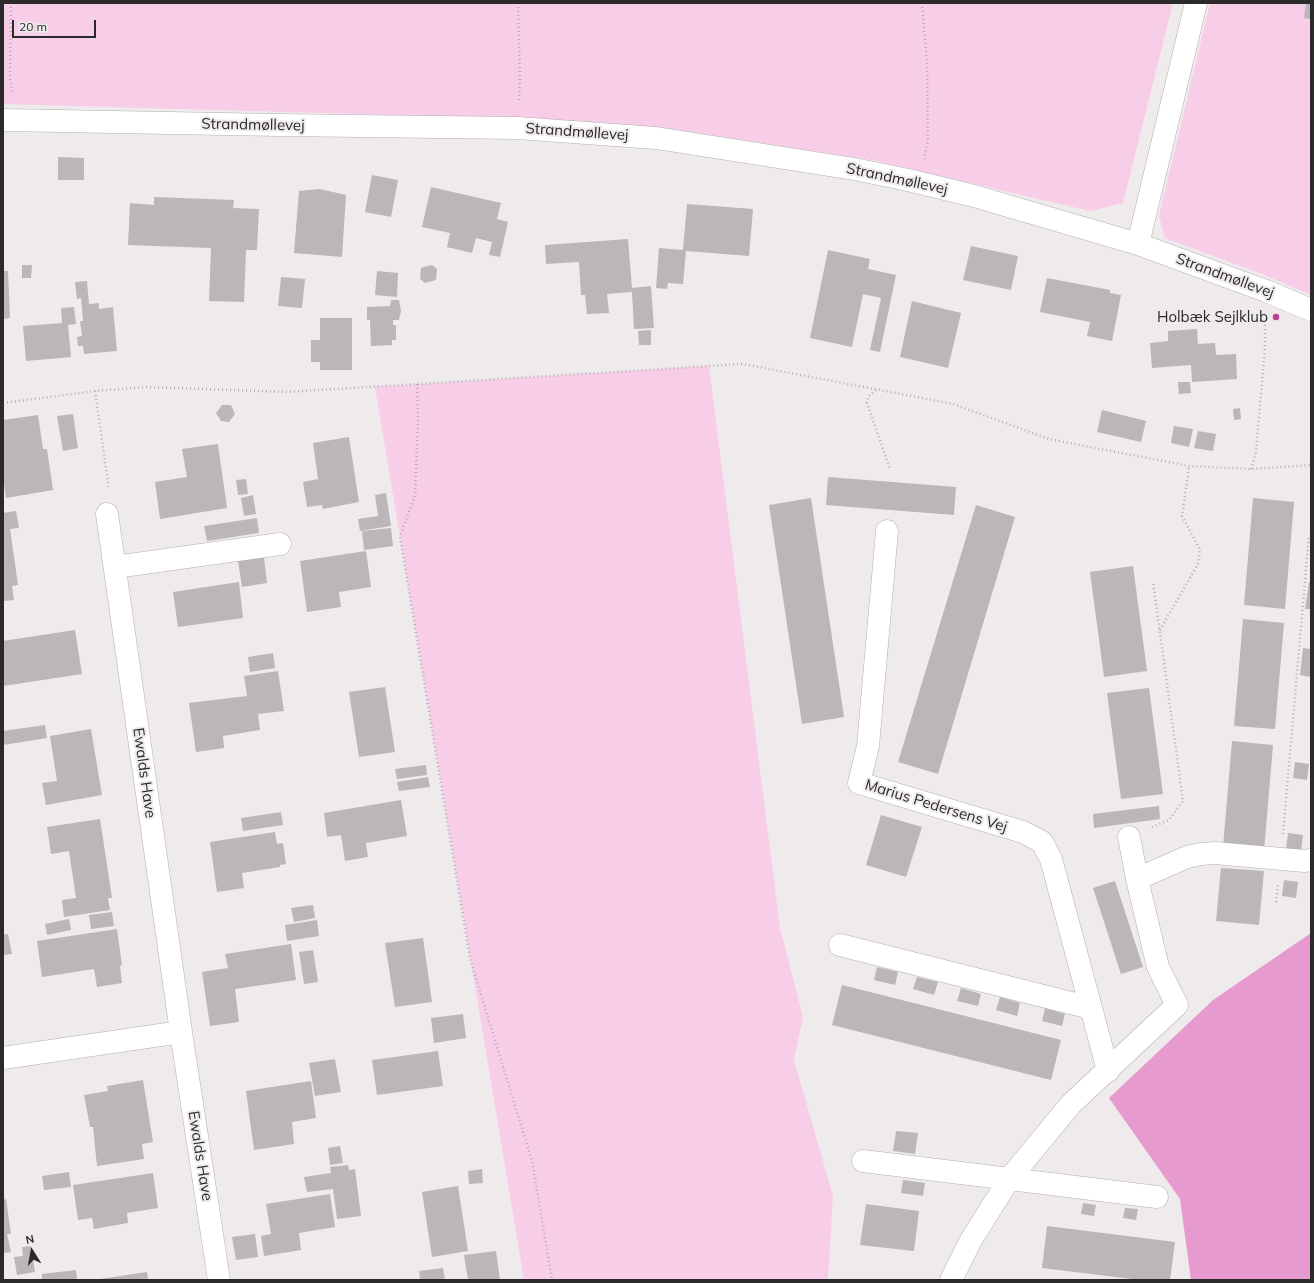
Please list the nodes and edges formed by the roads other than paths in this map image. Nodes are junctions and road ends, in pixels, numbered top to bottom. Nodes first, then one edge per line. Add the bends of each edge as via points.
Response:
1 (1196, 3) edge
2 (11, 120) edge
3 (1138, 244) junction
4 (1311, 310) edge
5 (107, 514) road end
6 (887, 531) dead end
7 (280, 544) dead end
8 (115, 567) junction
9 (1129, 836) road end
10 (1311, 860) edge
11 (1138, 879) junction
12 (840, 945) dead end
13 (1091, 1008) junction
14 (181, 1032) junction
15 (3, 1058) edge
16 (1108, 1071) junction
17 (863, 1161) dead end
18 (1010, 1178) junction
19 (1156, 1197) dead end
20 (219, 1280) edge
21 (950, 1280) edge

1 - 3 street
2 - 3 street, Strandmøllevej via 517,128 656,138 854,169 918,182
3 - 4 street, Strandmøllevej
5 - 8 street, Ewalds Have
6 - 13 street, Marius Pedersens Vej via 868,746 859,783 1023,832 1042,842 1051,859
7 - 8 street
8 - 14 street, Ewalds Have
9 - 11 street
10 - 11 street via 1200,854 1187,857
11 - 16 street via 1158,967 1177,1005
12 - 13 street
13 - 16 street, Marius Pedersens Vej
14 - 15 street
14 - 20 street, Ewalds Have
16 - 18 street via 1071,1104
17 - 18 street
18 - 19 street
18 - 21 street via 971,1240

